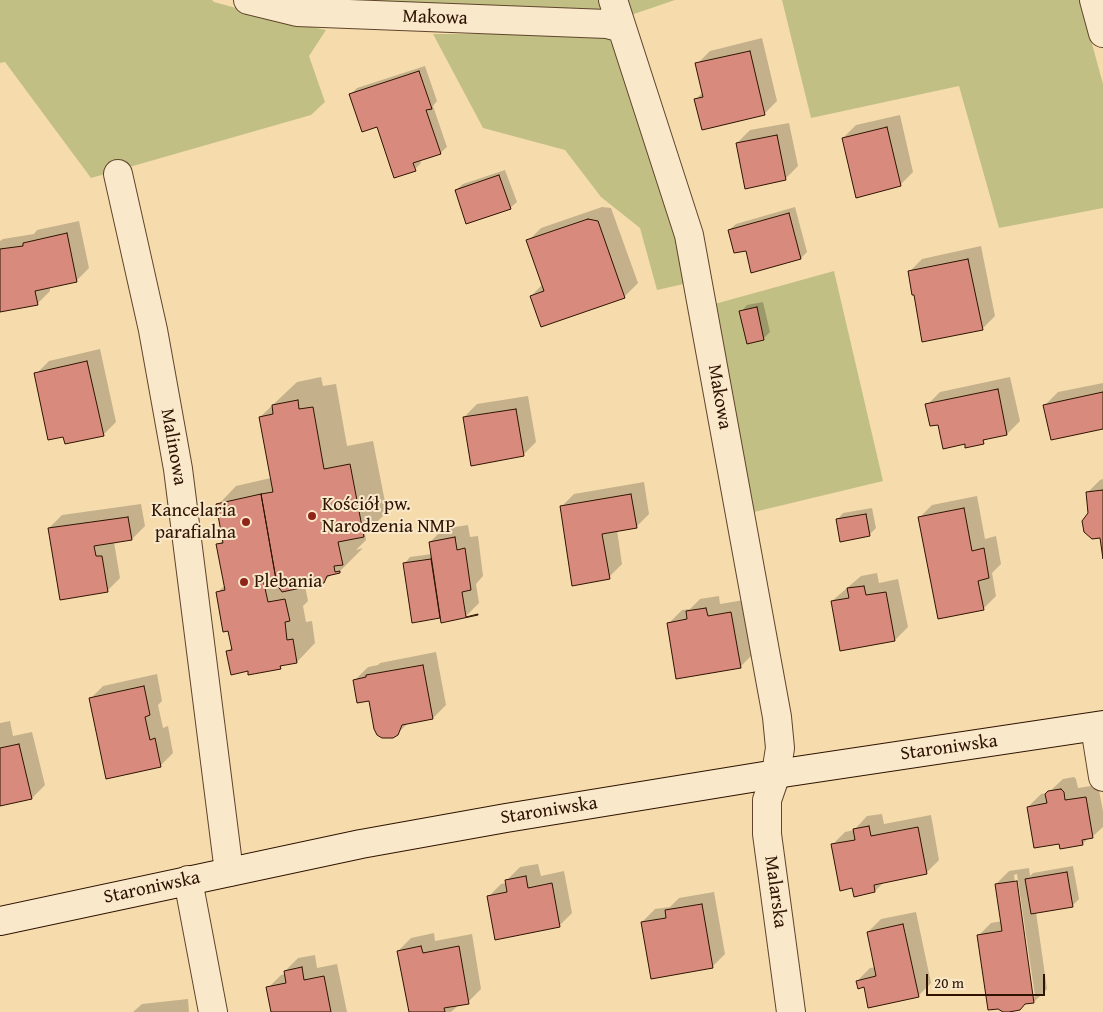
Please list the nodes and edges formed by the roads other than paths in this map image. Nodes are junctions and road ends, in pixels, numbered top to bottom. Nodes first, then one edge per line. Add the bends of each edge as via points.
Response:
1 (248, 0) edge
2 (613, 0) edge
3 (1094, 0) edge
4 (622, 28) junction
5 (1103, 33) edge
6 (118, 174) dead end
7 (1099, 726) edge
8 (776, 774) junction
9 (1103, 777) edge
10 (228, 872) junction
11 (188, 880) junction
12 (0, 921) edge
13 (213, 1012) edge
14 (791, 1012) edge

1 - 4 street, Makowa via 297,12 607,24
2 - 4 street, Makowa
3 - 5 street
4 - 8 street, Makowa via 689,235 777,717 780,748
6 - 10 street, Malinowa via 153,330 178,469
7 - 8 street, Staroniwska
7 - 9 street
8 - 10 street, Staroniwska via 506,818
8 - 14 street, Malarska via 766,800 767,834
10 - 11 street, Staroniwska
11 - 12 street, Staroniwska
11 - 13 street

